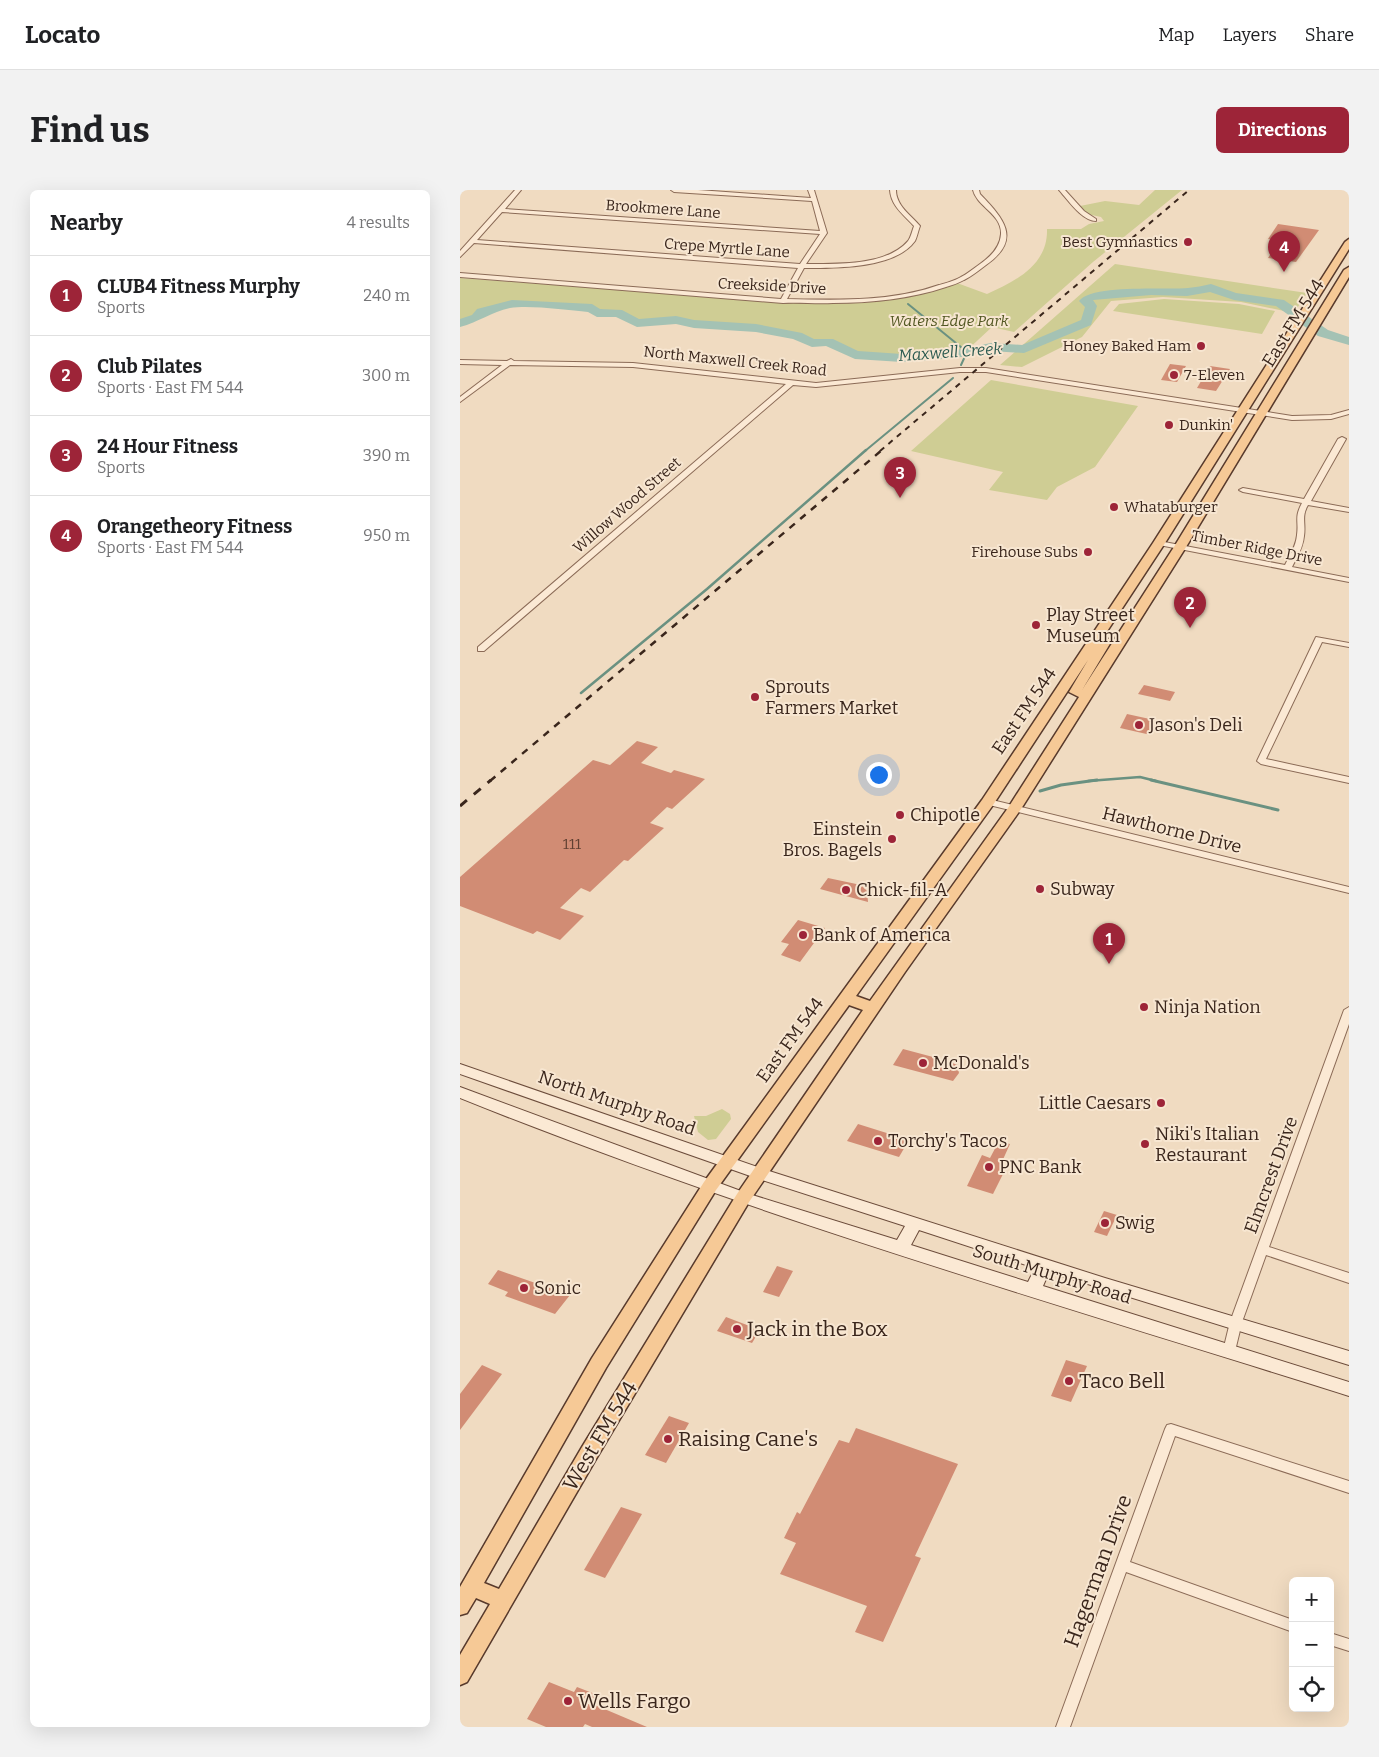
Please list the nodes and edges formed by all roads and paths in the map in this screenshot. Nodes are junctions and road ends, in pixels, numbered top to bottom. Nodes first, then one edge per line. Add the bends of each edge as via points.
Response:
1 (518, 190) edge
2 (674, 190) edge
3 (811, 190) edge
4 (893, 190) edge
5 (976, 190) edge
6 (1062, 190) edge
7 (815, 200) junction
8 (501, 210) junction
9 (1094, 220) dead end
10 (824, 233) junction
11 (473, 240) junction
12 (1349, 242) edge
13 (460, 255) edge
14 (802, 266) junction
15 (1349, 270) edge
16 (460, 275) edge
17 (783, 301) junction
18 (460, 362) edge
19 (511, 362) junction
20 (791, 383) junction
21 (460, 400) edge
22 (1244, 410) junction
23 (1349, 412) edge
24 (1260, 413) junction
25 (1342, 439) dead end
26 (1244, 490) dead end
27 (1306, 502) junction
28 (1349, 510) edge
29 (1159, 543) junction
30 (1180, 546) junction
31 (1287, 568) junction
32 (1349, 580) edge
33 (1104, 626) junction
34 (1349, 646) edge
35 (481, 649) dead end
36 (1086, 695) junction
37 (1349, 780) edge
38 (988, 802) junction
39 (1014, 809) junction
40 (1349, 890) edge
41 (845, 997) junction
42 (873, 1008) junction
43 (1349, 1010) edge
44 (460, 1069) edge
45 (460, 1092) edge
46 (728, 1162) junction
47 (761, 1174) junction
48 (710, 1186) junction
49 (743, 1198) junction
50 (915, 1223) junction
51 (901, 1248) junction
52 (1262, 1250) junction
53 (1045, 1264) junction
54 (1349, 1278) edge
55 (1033, 1288) junction
56 (1236, 1322) junction
57 (1229, 1352) junction
58 (1349, 1358) edge
59 (1349, 1389) edge
60 (1349, 1487) edge
61 (1122, 1565) junction
62 (472, 1587) junction
63 (504, 1600) junction
64 (460, 1606) edge
65 (1289, 1625) edge
66 (1334, 1640) edge
67 (1349, 1645) edge
68 (460, 1675) edge
69 (1063, 1727) edge

1 - 8 street
2 - 7 street
3 - 7 street
4 - 14 street, Crepe Myrtle Lane via 899,206 917,226 916,235 908,246 894,254 856,264
5 - 17 street, Creekside Drive via 1004,225 998,251 986,264 965,276 919,293 846,302
6 - 9 street
7 - 10 street
8 - 10 street, Brookmere Lane
8 - 11 street
10 - 14 street
11 - 13 street
11 - 14 street, Crepe Myrtle Lane
12 - 22 main road, East FM 544
14 - 17 street
15 - 24 main road, East FM 544
16 - 17 street, Creekside Drive
18 - 19 street, North Maxwell Creek Road
19 - 20 street, North Maxwell Creek Road via 659,367
19 - 21 street
20 - 22 street, North Maxwell Creek Road via 839,384 986,370
20 - 35 street, Willow Wood Street
22 - 24 street, North Maxwell Creek Road
22 - 29 main road, East FM 544
23 - 24 street, North Maxwell Creek Road via 1311,418
24 - 30 main road, East FM 544
25 - 27 street
26 - 27 street
27 - 28 street
27 - 31 street via 1300,513 1302,534 1298,548
29 - 30 street, Timber Ridge Drive
29 - 33 main road, East FM 544
30 - 31 street, Timber Ridge Drive
30 - 36 main road, East FM 544
31 - 32 street, Timber Ridge Drive
33 - 36 main road via 1106,641 1075,692
33 - 38 main road, East FM 544
34 - 37 street via 1320,639 1261,761
36 - 39 main road, East FM 544
38 - 39 street, Hawthorne Drive
38 - 41 main road, East FM 544
39 - 40 street, Hawthorne Drive
39 - 42 main road, East FM 544
41 - 42 main road
41 - 46 main road, East FM 544
42 - 47 main road, East FM 544
43 - 52 street, Elmcrest Drive
44 - 46 main road, North Murphy Road
45 - 48 main road
46 - 47 main road, North Murphy Road
46 - 48 main road, West FM 544
47 - 49 main road, East FM 544
47 - 50 main road, South Murphy Road
48 - 49 main road
48 - 62 main road, West FM 544 via 599,1363
49 - 51 main road, South Murphy Road
49 - 63 main road, West FM 544
50 - 51 main road
50 - 53 main road, South Murphy Road
51 - 55 main road, South Murphy Road
52 - 54 street
52 - 56 street, Elmcrest Drive
53 - 55 main road
53 - 56 main road, South Murphy Road
55 - 57 main road, South Murphy Road
56 - 57 street, Elmcrest Drive
56 - 58 main road, South Murphy Road
57 - 59 main road, South Murphy Road
60 - 61 street, Hagerman Drive via 1171,1429
61 - 65 street
61 - 69 street, Hagerman Drive
62 - 63 main road
62 - 64 main road, West FM 544
63 - 68 main road, West FM 544
66 - 67 street

